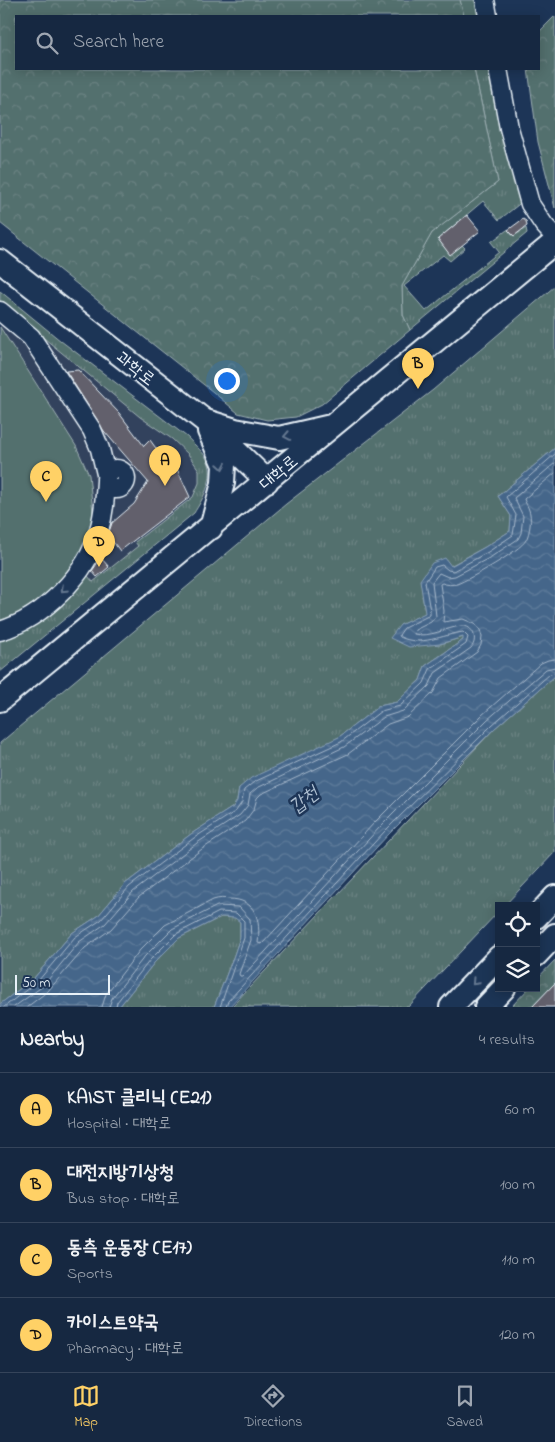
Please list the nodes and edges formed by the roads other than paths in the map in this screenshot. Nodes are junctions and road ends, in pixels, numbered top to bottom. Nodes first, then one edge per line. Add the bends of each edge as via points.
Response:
1 (485, 0) edge
2 (488, 15) edge
3 (498, 70) edge
4 (555, 238) edge
5 (555, 242) edge
6 (0, 261) edge
7 (0, 311) edge
8 (205, 421) junction
9 (334, 425) junction
10 (267, 481) junction
11 (210, 528) junction
12 (0, 631) edge
13 (0, 700) edge
14 (555, 897) edge
15 (540, 913) edge
16 (555, 935) edge
17 (540, 951) edge
18 (495, 961) edge
19 (500, 992) edge
20 (452, 1007) edge
21 (486, 1007) edge

1 - 2 lane
3 - 4 lane via 530,204
5 - 9 main road, 대학로
6 - 8 main road, 과학로
7 -> 12 lane via 31,337 87,422 100,449 106,478 99,532 90,553 69,585 38,613
9 -> 8 main road via 279,438
8 - 10 main road, 과학로
8 -> 11 main road via 224,465 223,483
9 - 10 main road, 대학로
10 - 11 main road, 대학로
11 - 13 main road, 대학로
14 - 15 main road
16 - 17 main road
18 -> 20 main road
19 - 21 main road

